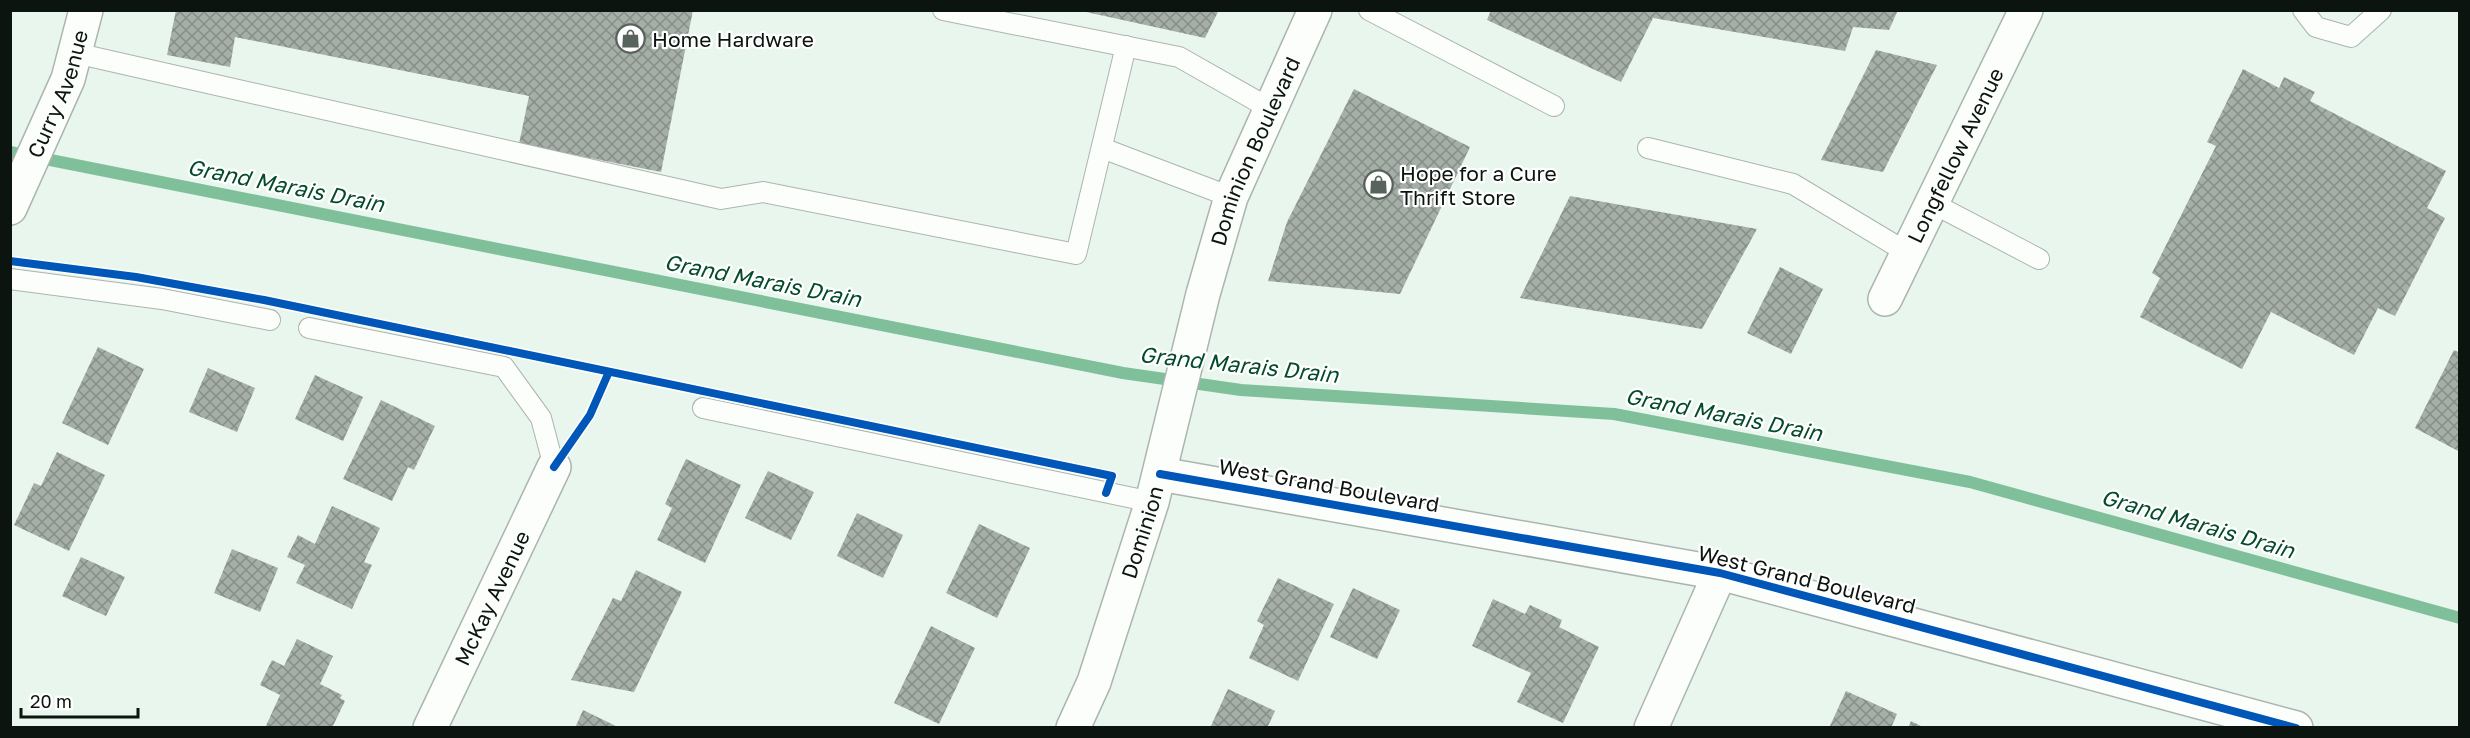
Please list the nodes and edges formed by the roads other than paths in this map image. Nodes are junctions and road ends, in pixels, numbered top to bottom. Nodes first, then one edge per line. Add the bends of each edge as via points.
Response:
1 (87, 10) edge
2 (944, 10) edge
3 (1315, 10) edge
4 (1369, 10) edge
5 (2026, 10) edge
6 (2303, 10) edge
7 (2381, 10) edge
8 (1126, 46) junction
9 (72, 66) junction
10 (1554, 105) dead end
11 (1269, 108) junction
12 (1102, 148) junction
13 (1648, 148) dead end
14 (1231, 197) junction
15 (1932, 203) junction
16 (10, 208) edge
17 (1908, 253) junction
18 (2039, 259) dead end
19 (10, 279) edge
20 (1203, 294) joint
21 (1885, 299) dead end
22 (270, 320) dead end
23 (309, 328) dead end
24 (703, 408) dead end
25 (554, 467) joint
26 (1156, 488) junction
27 (1720, 573) junction
28 (2260, 723) edge
29 (430, 728) edge
30 (1073, 728) edge
31 (1651, 728) edge
32 (2296, 728) edge

1 - 9 street, Curry Avenue
2 - 8 lane
3 - 11 street, Dominion Boulevard
4 - 10 lane
5 - 15 street, Longfellow Avenue
6 - 7 lane via 2316,27 2351,38
8 - 11 lane via 1179,57
8 - 12 lane
9 - 12 lane via 721,199 763,192 1076,254
9 - 16 street, Curry Avenue
11 - 14 street, Dominion Boulevard
12 - 14 lane
13 - 17 lane via 1793,184
14 - 20 street, Dominion Boulevard
15 - 17 street, Longfellow Avenue
15 - 18 lane
17 - 21 street, Longfellow Avenue
19 - 22 lane via 162,299
20 - 26 street, Dominion
23 - 25 lane via 504,367 541,418
24 - 26 lane
25 - 29 street, McKay Avenue
26 - 27 street, West Grand Boulevard
26 - 30 street, Dominion via 1094,682
27 - 28 street, West Grand Boulevard
27 - 31 street
28 - 32 street, West Grand Boulevard

